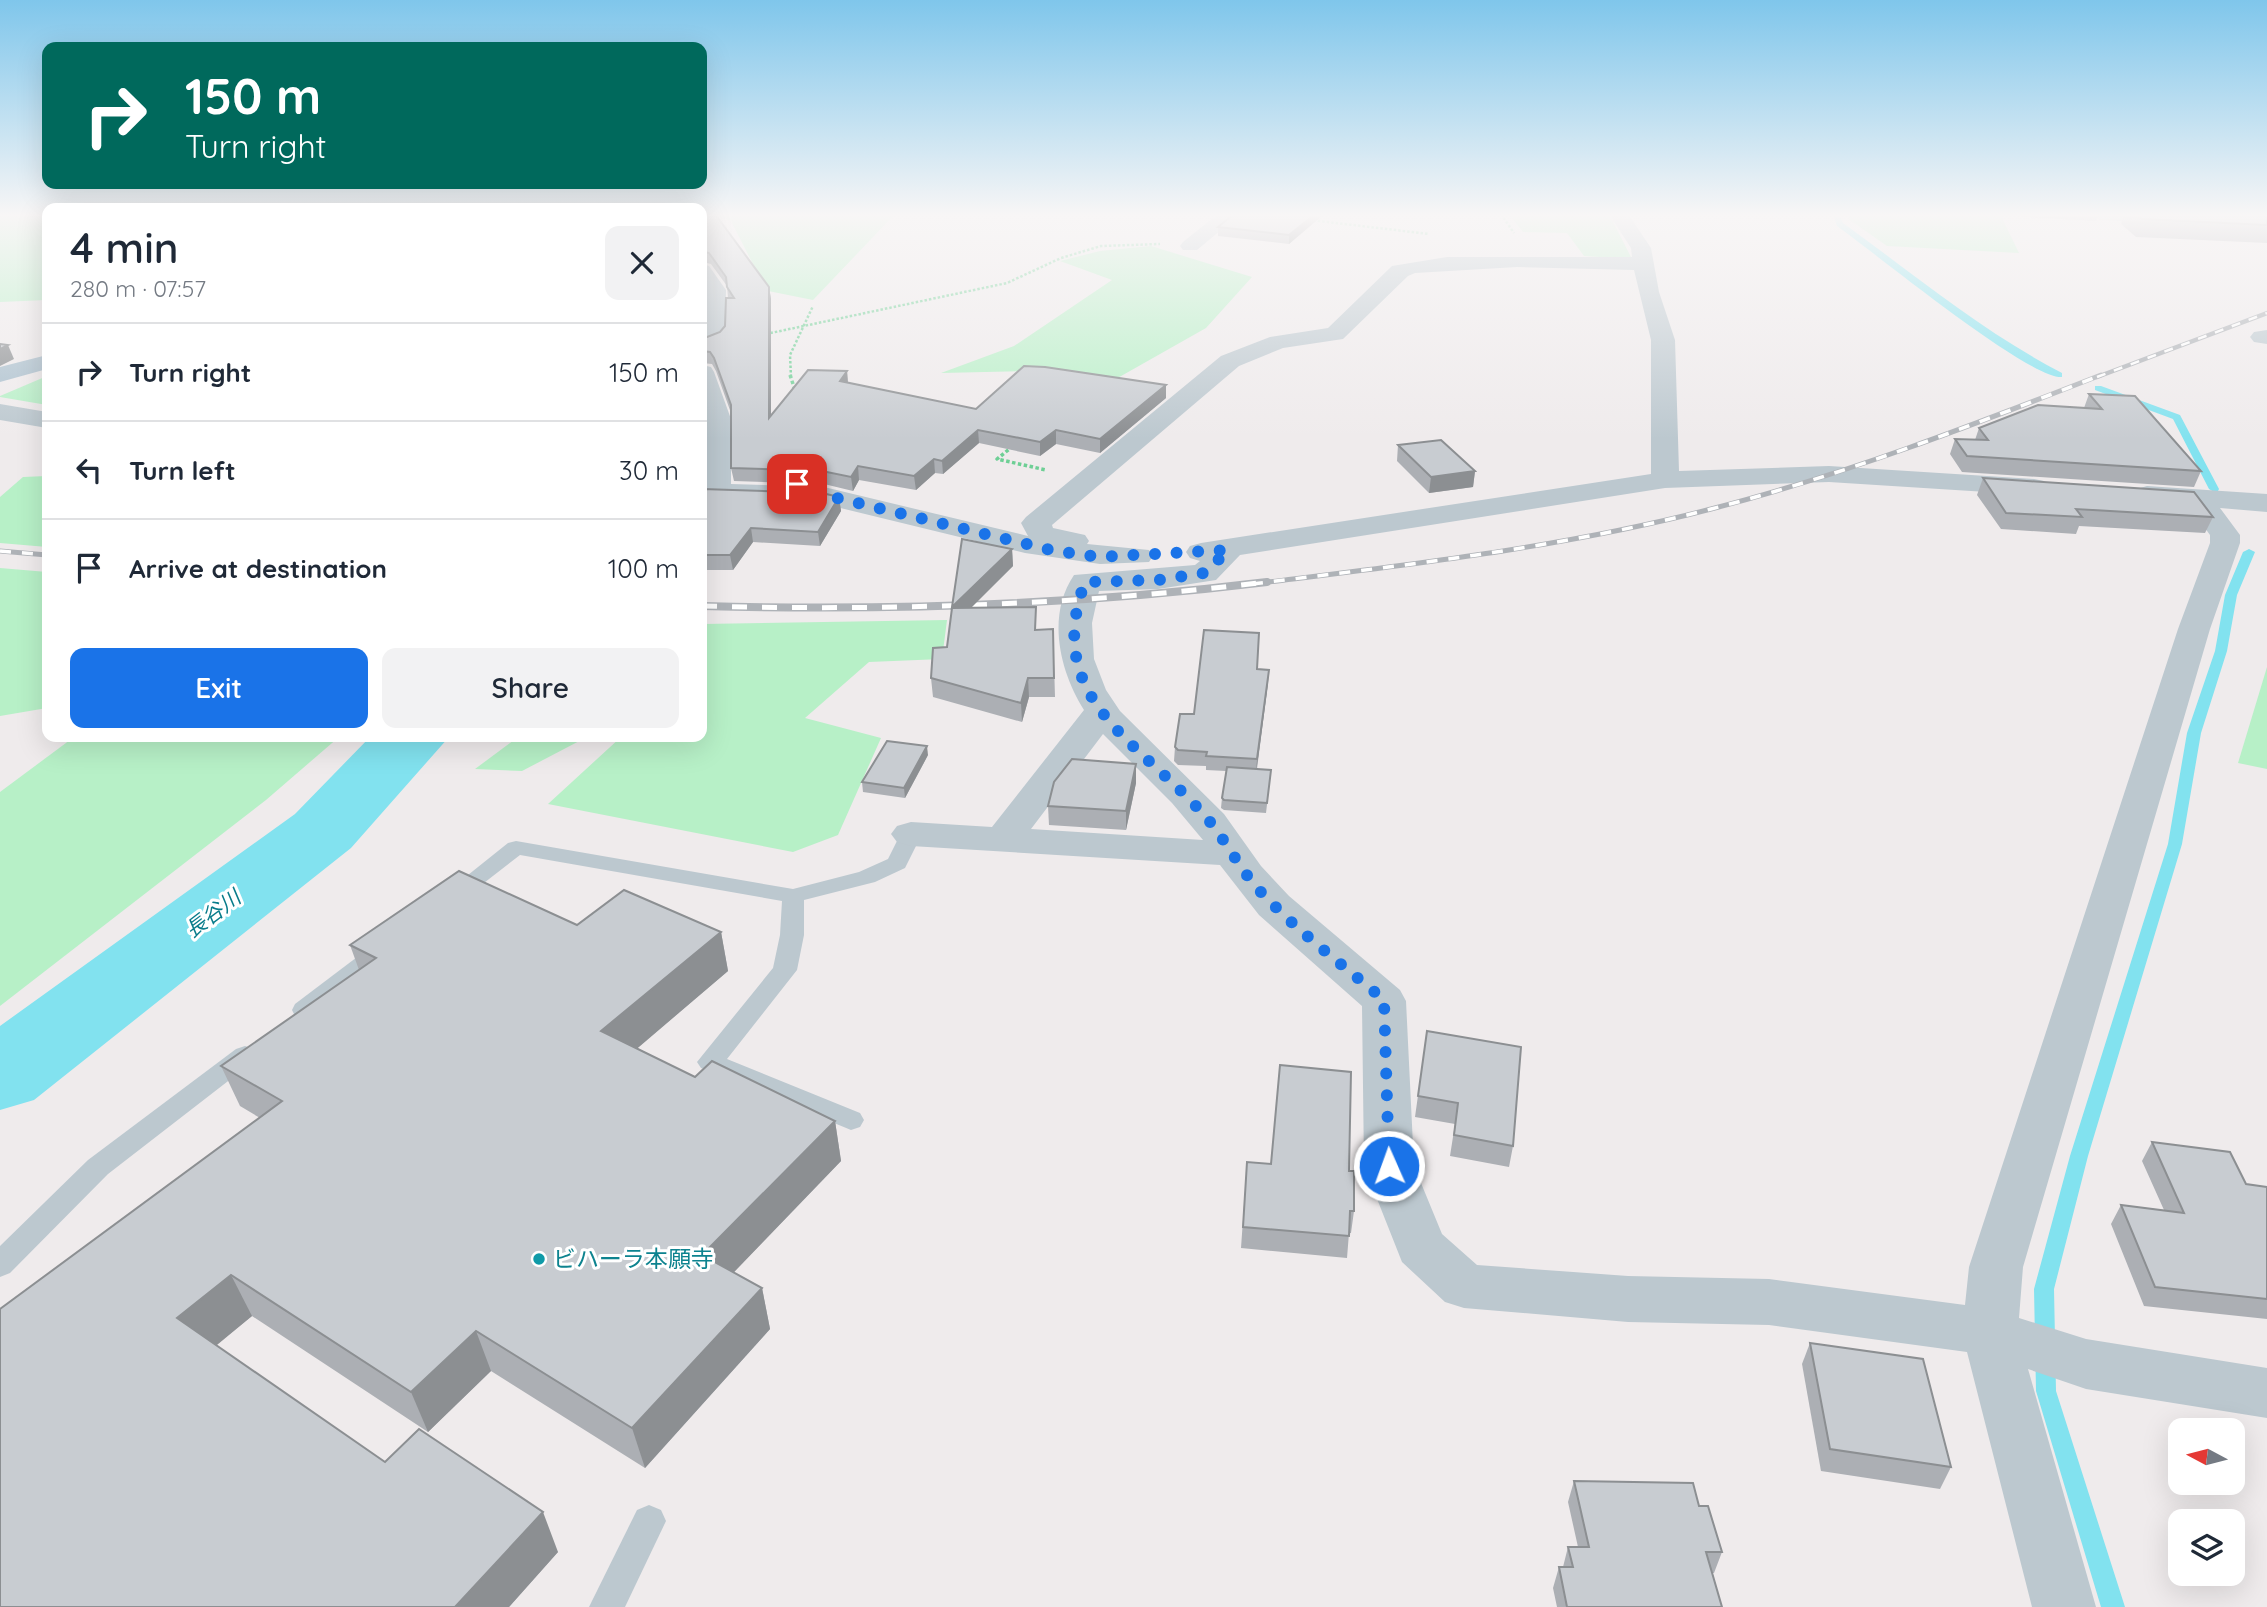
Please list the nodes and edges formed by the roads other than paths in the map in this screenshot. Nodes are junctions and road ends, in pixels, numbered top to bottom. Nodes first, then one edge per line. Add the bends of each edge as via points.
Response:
1 (714, 289) edge
2 (1381, 289) edge
3 (1650, 289) edge
4 (707, 340) edge
5 (42, 363) edge
6 (0, 374) edge
7 (707, 387) edge
8 (0, 412) edge
9 (42, 419) edge
10 (1665, 480) junction
11 (2061, 489) edge
12 (709, 493) edge
13 (2115, 493) edge
14 (2197, 498) junction
15 (2267, 503) edge
16 (1228, 550) junction
17 (1158, 556) junction
18 (1101, 712) junction
19 (911, 834) joint
20 (1003, 840) junction
21 (1233, 854) junction
22 (793, 896) junction
23 (439, 906) edge
24 (395, 940) edge
25 (285, 1024) edge
26 (263, 1041) edge
27 (851, 1120) dead end
28 (0, 1265) edge
29 (1990, 1332) junction
30 (2267, 1393) edge
31 (649, 1521) dead end
32 (607, 1607) edge
33 (2064, 1607) edge

1 - 4 street
2 - 17 street via 1335,334 1278,342 1230,361 1035,523 1042,534 1079,542 1150,544
3 - 10 street via 1663,340
5 - 6 main road
7 - 12 street via 718,419
8 - 9 street
10 - 11 street via 1829,474
10 - 16 street
12 - 17 street via 837,498 1051,550 1098,557
13 - 14 street
14 - 15 street
14 - 29 street via 2225,535 2225,543 2194,629 1996,1267
16 - 17 street
16 - 18 street via 1205,573 1085,582 1074,621 1075,651 1086,687
18 - 20 street
18 - 21 street via 1209,821
19 - 20 street
19 - 22 lane via 897,863 867,877
20 - 21 street
21 - 29 street via 1259,891 1384,1000 1389,1166 1421,1247 1464,1286 1628,1299 1769,1302
22 - 23 lane via 516,848
22 - 27 lane via 785,970 710,1062
24 - 25 lane
26 - 28 lane via 98,1167
29 - 30 street via 2087,1364
29 - 33 street
31 - 32 lane

